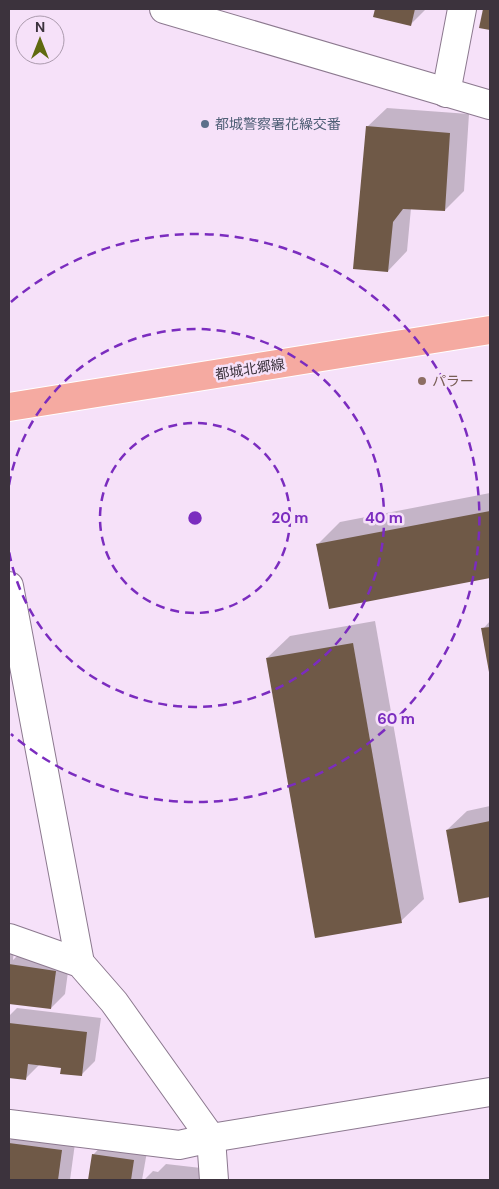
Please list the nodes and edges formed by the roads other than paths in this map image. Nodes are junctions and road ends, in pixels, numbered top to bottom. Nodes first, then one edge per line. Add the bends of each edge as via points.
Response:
1 (164, 9) edge
2 (462, 9) edge
3 (446, 93) junction
4 (490, 105) edge
5 (490, 330) edge
6 (9, 407) edge
7 (9, 586) edge
8 (9, 938) edge
9 (80, 963) junction
10 (490, 1092) edge
11 (9, 1124) edge
12 (211, 1138) junction
13 (214, 1180) edge

1 - 3 street
2 - 3 street
3 - 4 street
5 - 6 main road, 都城北郷線
7 - 9 street
8 - 9 street
9 - 12 street via 114,1002
10 - 12 street
11 - 12 street via 179,1145
12 - 13 street

